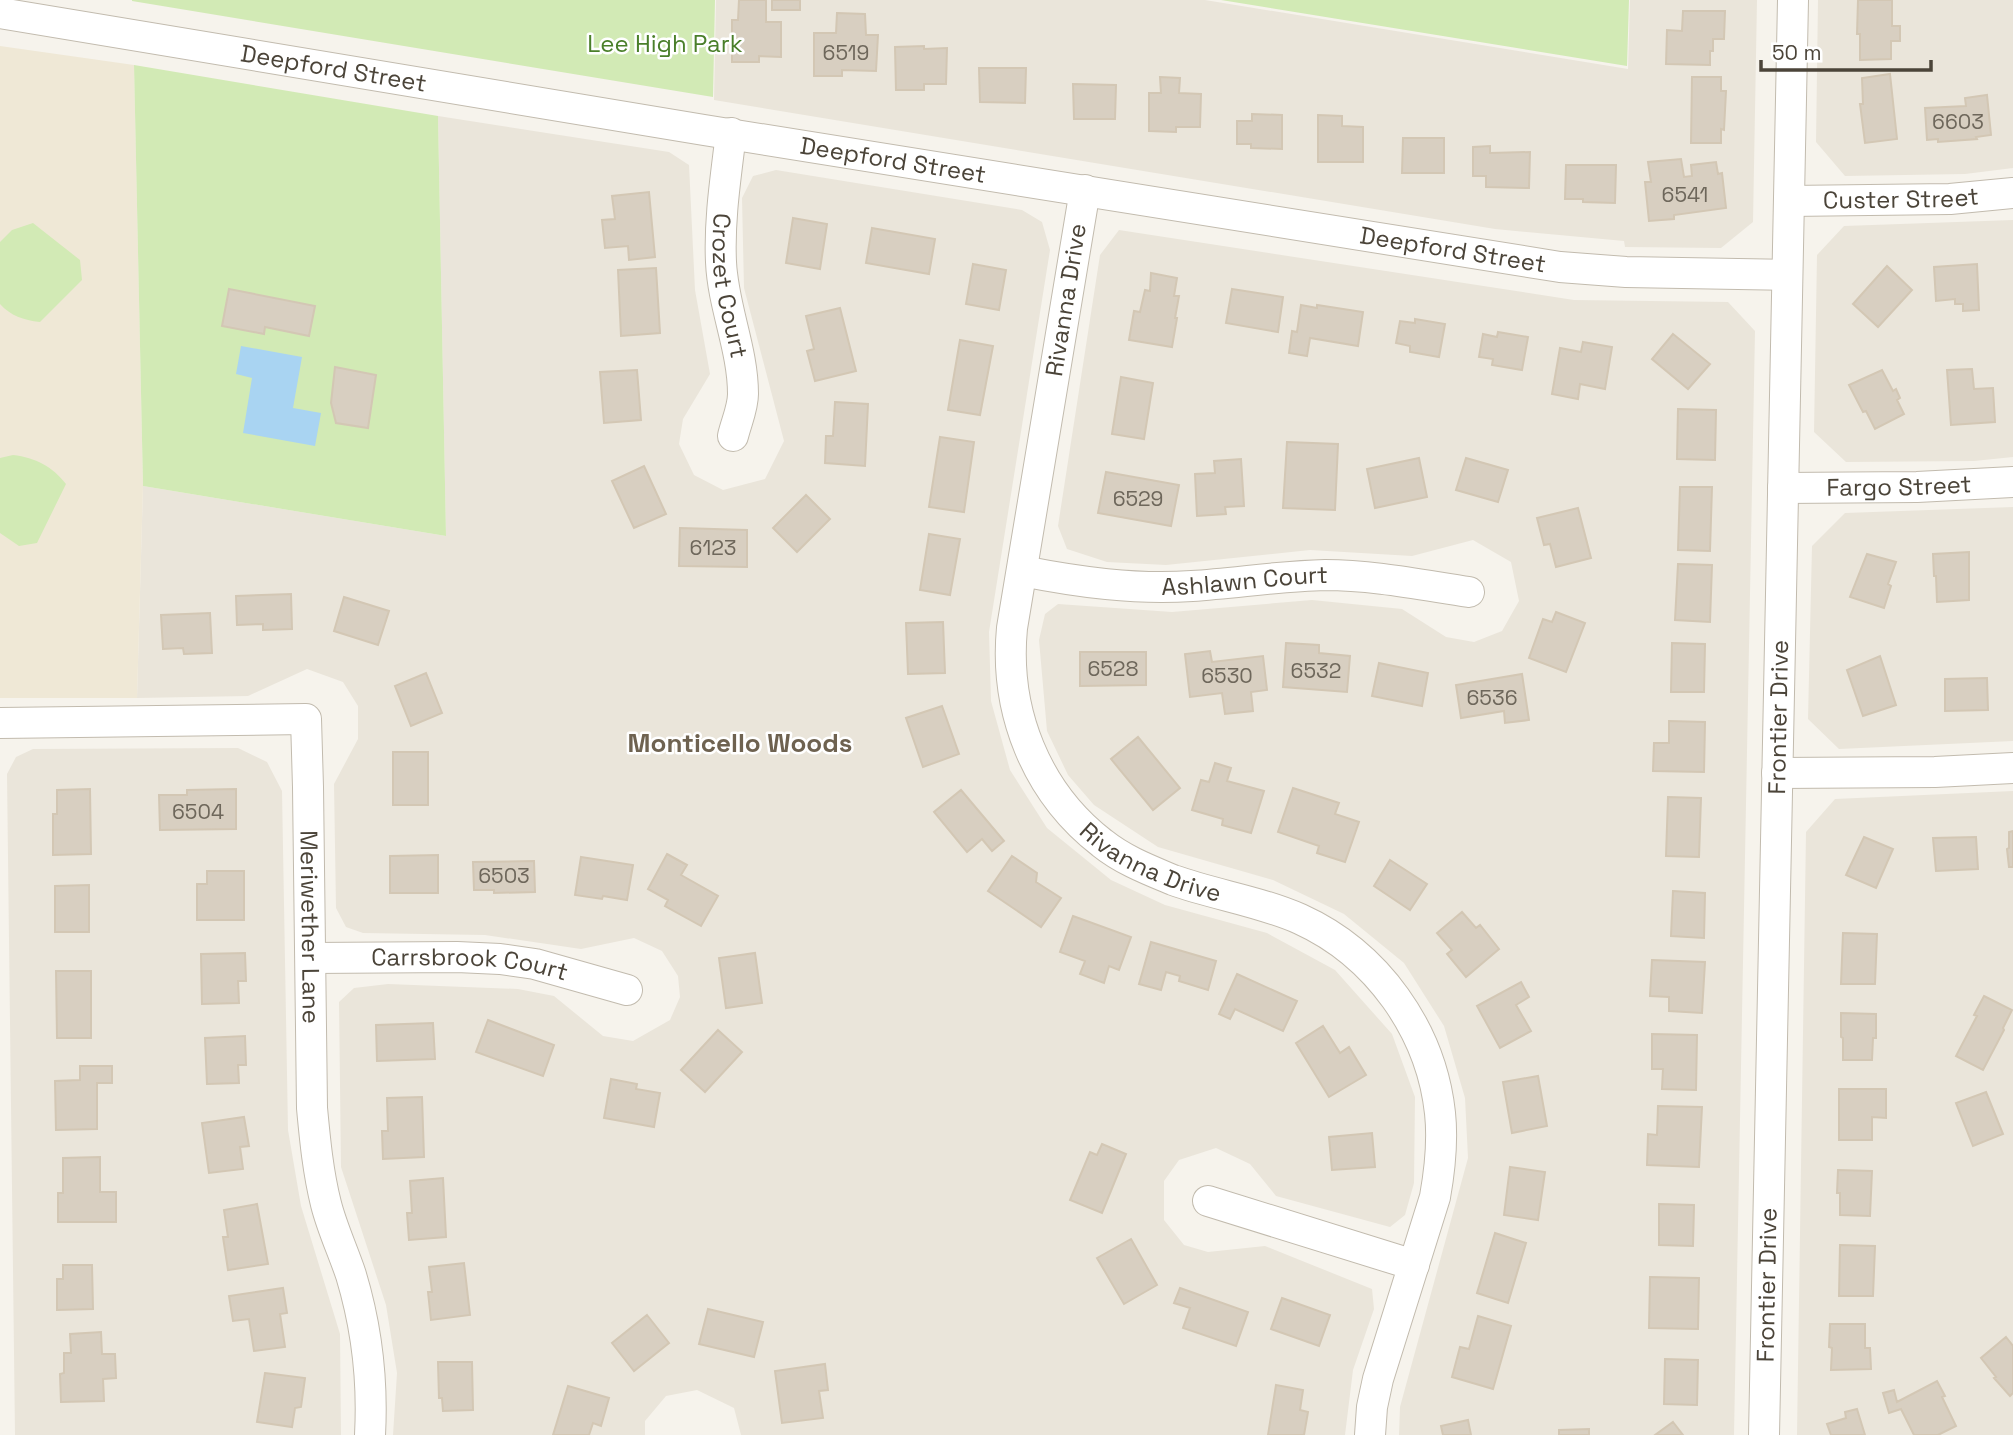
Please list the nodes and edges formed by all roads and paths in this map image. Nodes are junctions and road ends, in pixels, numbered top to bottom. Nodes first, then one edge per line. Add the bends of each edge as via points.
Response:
1 (1793, 0) edge
2 (0, 13) edge
3 (731, 133) junction
4 (1085, 190) junction
5 (2013, 193) edge
6 (1789, 201) junction
7 (1787, 275) junction
8 (733, 436) dead end
9 (2013, 482) edge
10 (1783, 488) junction
11 (1022, 571) junction
12 (1469, 592) dead end
13 (0, 723) edge
14 (2013, 768) edge
15 (1777, 773) junction
16 (310, 958) junction
17 (627, 990) dead end
18 (1208, 1201) dead end
19 (1414, 1265) junction
20 (370, 1435) edge
21 (1370, 1435) edge
22 (1764, 1435) edge

1 - 6 street, Frontier Drive
2 - 3 street, Deepford Street
3 - 4 street, Deepford Street
3 - 8 street, Crozet Court via 720,263 741,365 743,397
4 - 7 street, Deepford Street via 1560,267
4 - 11 street, Rivanna Drive
5 - 6 street, Custer Street via 1950,199
6 - 7 street, Frontier Drive
7 - 10 street, Frontier Drive
9 - 10 street, Fargo Street
10 - 15 street, Frontier Drive
11 - 12 street, Ashlawn Court via 1134,587 1328,575
11 - 19 street, Rivanna Drive via 1010,643 1014,698 1033,758 1066,809 1103,844 1141,866 1176,881 1277,909 1327,934 1374,972 1413,1024 1435,1081 1442,1141 1435,1197
13 - 16 street, Meriwether Lane via 306,719
14 - 15 street
15 - 22 street, Frontier Drive
16 - 17 street, Carrsbrook Court via 500,959
16 - 20 street, Meriwether Lane via 316,1156 327,1207 362,1314 369,1354
18 - 19 street
19 - 21 street, Rivanna Drive via 1378,1379

